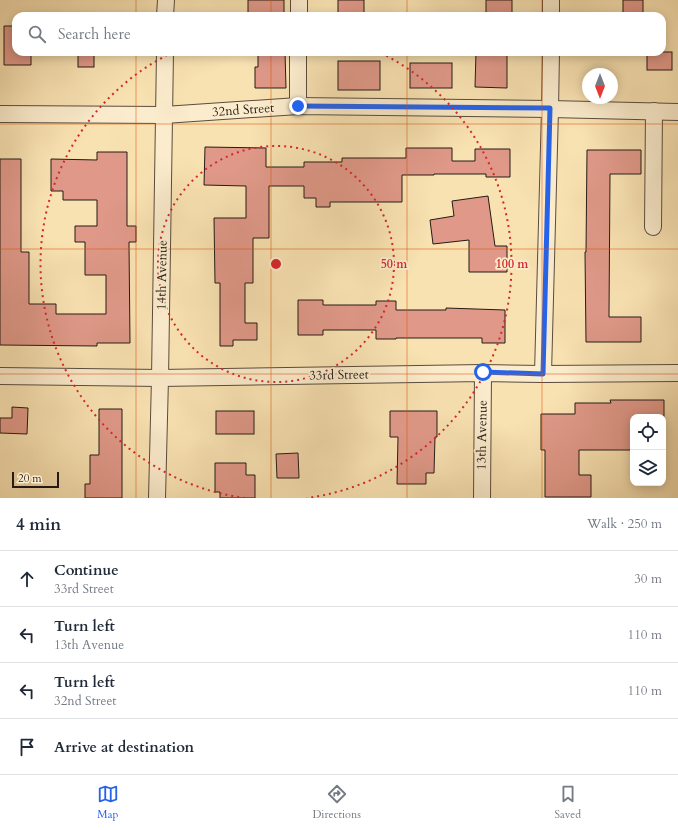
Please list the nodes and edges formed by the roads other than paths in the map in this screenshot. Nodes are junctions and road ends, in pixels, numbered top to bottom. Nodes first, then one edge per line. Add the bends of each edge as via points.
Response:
1 (166, 0) edge
2 (299, 0) edge
3 (551, 0) edge
4 (165, 12) edge
5 (299, 12) edge
6 (551, 12) edge
7 (165, 56) edge
8 (298, 56) edge
9 (551, 56) edge
10 (298, 106) junction
11 (550, 108) junction
12 (654, 111) junction
13 (678, 112) edge
14 (0, 114) edge
15 (164, 115) junction
16 (653, 227) dead end
17 (483, 372) junction
18 (678, 373) edge
19 (543, 374) junction
20 (0, 376) edge
21 (160, 378) junction
22 (157, 498) edge
23 (482, 498) edge

1 - 4 street
2 - 5 street
3 - 6 street
7 - 15 street, 14th Avenue
8 - 10 street
9 - 11 street
10 - 11 street, 32nd Street
10 - 15 street, 32nd Street
11 - 12 street, 32nd Street
11 - 19 street
12 - 13 street, 32nd Street
12 - 16 street
14 - 15 street, 32nd Street
15 - 21 street, 14th Avenue
17 - 19 street, 33rd Street
17 - 21 street, 33rd Street
17 - 23 street, 13th Avenue
18 - 19 street, 33rd Street
20 - 21 street, 33rd Street
21 - 22 street, 14th Avenue

